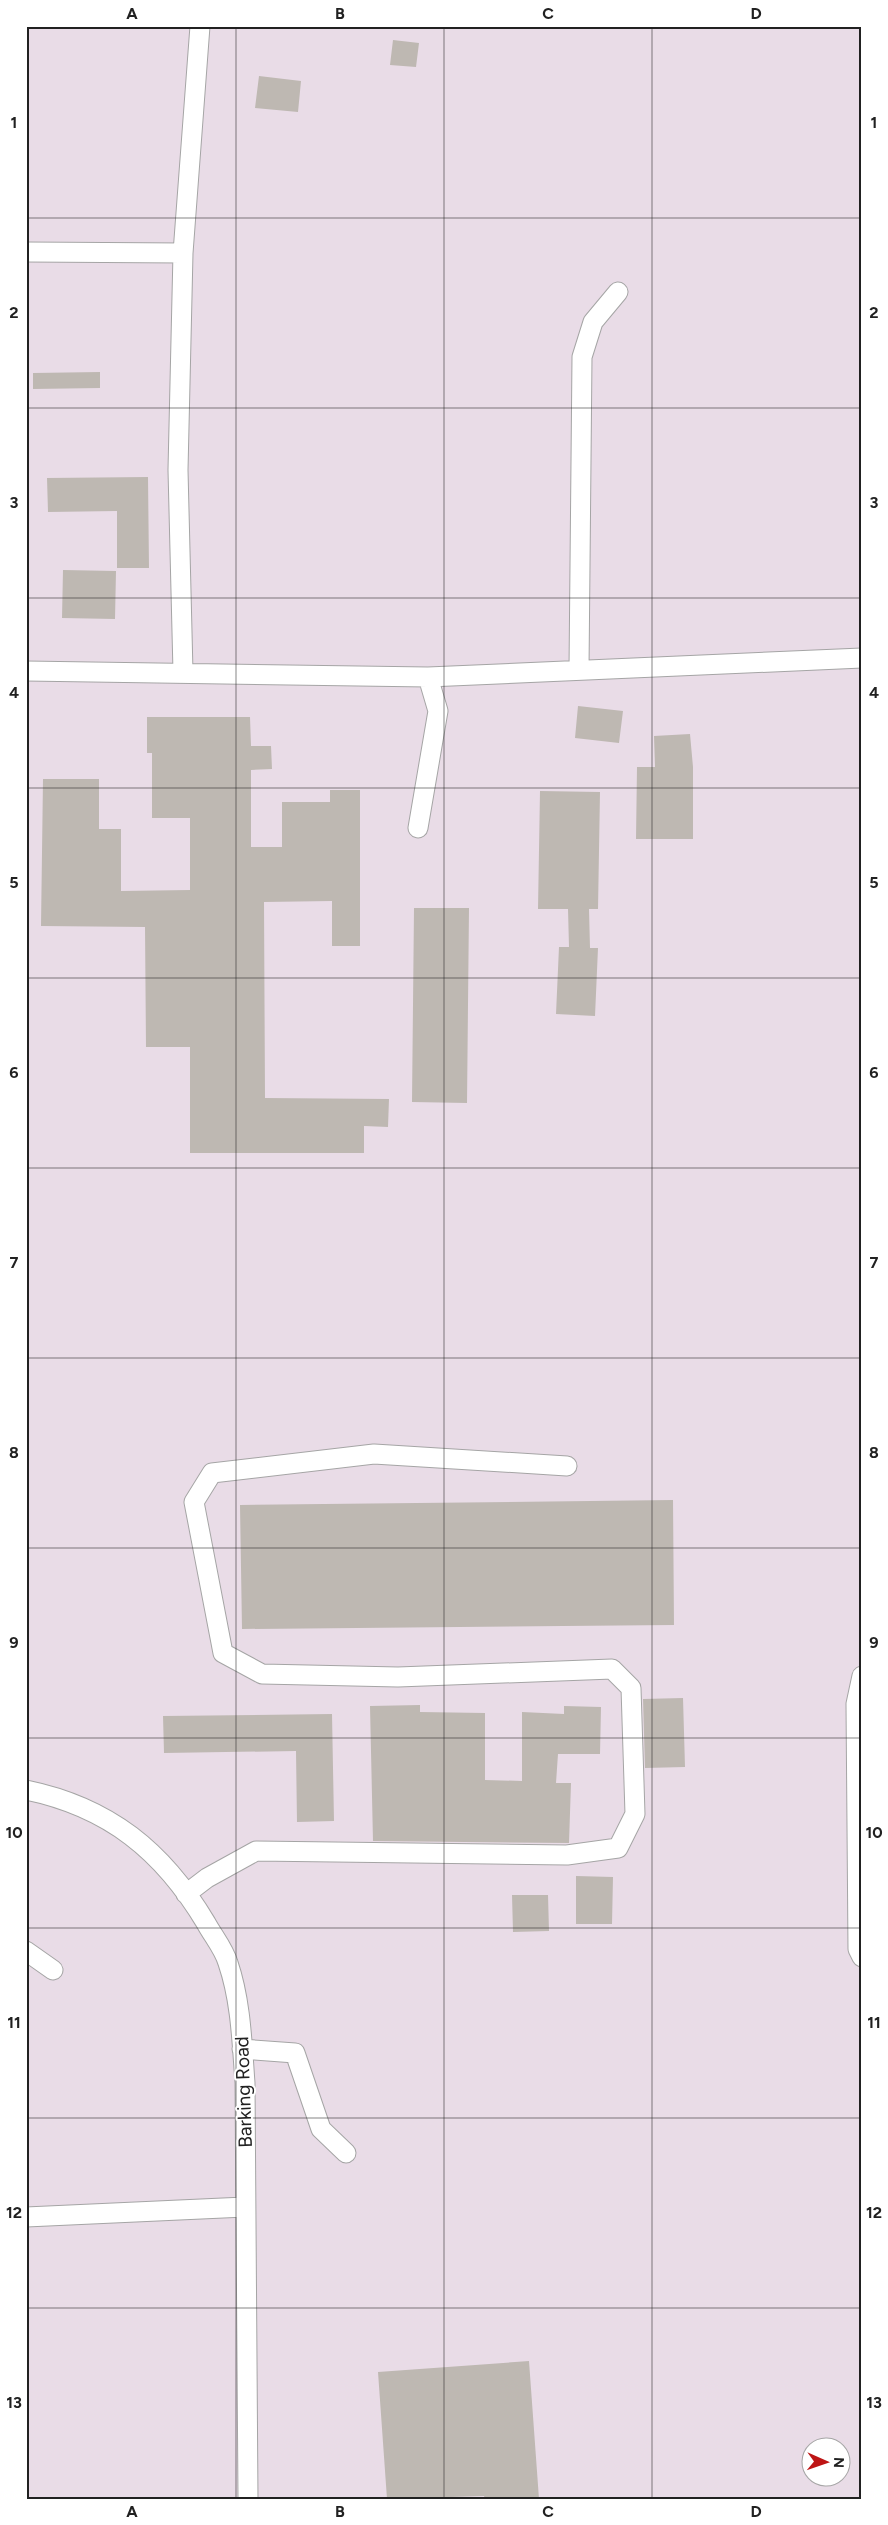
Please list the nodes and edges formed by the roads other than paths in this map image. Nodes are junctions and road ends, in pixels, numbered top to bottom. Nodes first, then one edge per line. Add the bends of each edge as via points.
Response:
1 (200, 26) edge
2 (26, 252) edge
3 (183, 253) junction
4 (618, 292) dead end
5 (862, 658) edge
6 (579, 670) junction
7 (26, 671) edge
8 (183, 672) junction
9 (428, 677) junction
10 (418, 828) dead end
11 (567, 1466) dead end
12 (862, 1676) edge
13 (26, 1790) edge
14 (186, 1894) junction
15 (26, 1952) edge
16 (862, 1957) edge
17 (53, 1970) dead end
18 (242, 2049) junction
19 (346, 2153) dead end
20 (245, 2207) junction
21 (26, 2217) edge
22 (248, 2499) edge

1 - 3 street
2 - 3 street
3 - 8 street via 178,470
4 - 6 street via 593,322 582,356
5 - 6 street
6 - 9 street
7 - 8 street
8 - 9 street
9 - 10 street via 438,711
11 - 14 street via 374,1454 212,1473 194,1502 224,1652 262,1674 398,1677 612,1669 631,1688 635,1794 635,1814 618,1848 567,1854 256,1851 207,1878
12 - 16 street via 856,1704 858,1949
13 - 14 street, Barking Road via 47,1794 94,1813 142,1842 166,1866
14 - 18 street, Barking Road via 228,1961 240,2016
15 - 17 street
18 - 19 street via 295,2053 322,2129
18 - 20 street, Barking Road
20 - 21 street
20 - 22 street, Barking Road

